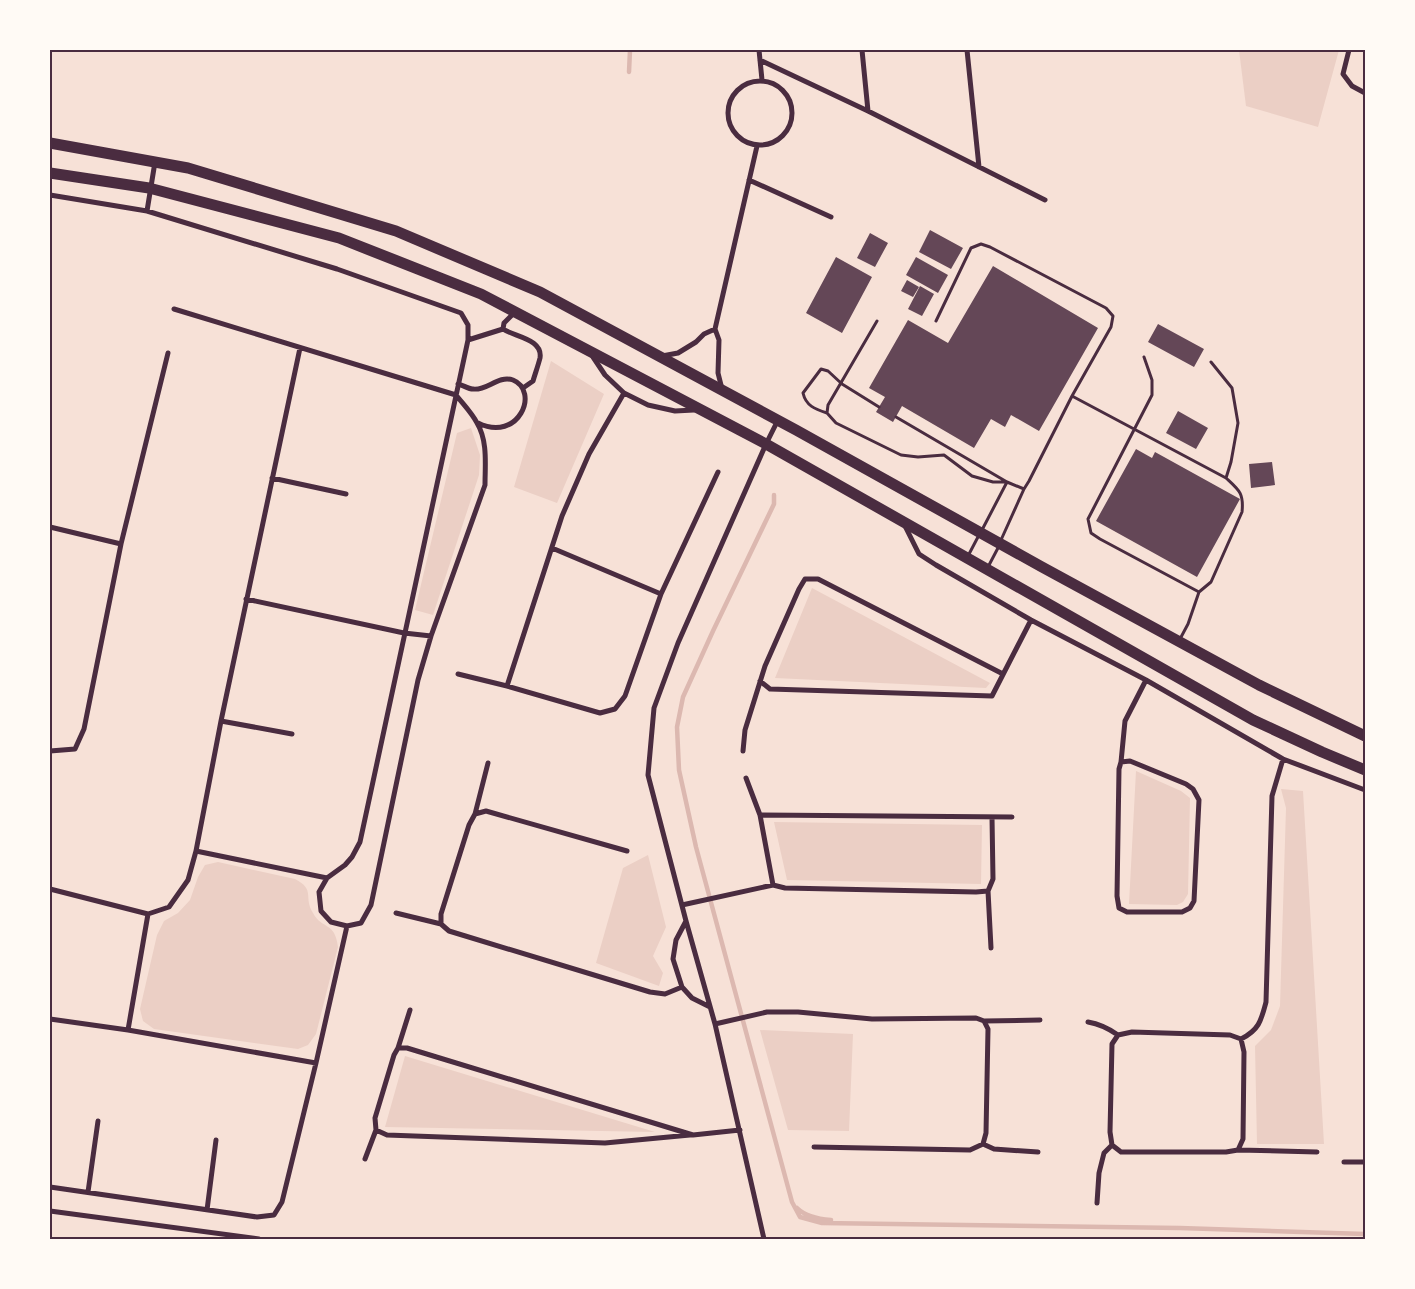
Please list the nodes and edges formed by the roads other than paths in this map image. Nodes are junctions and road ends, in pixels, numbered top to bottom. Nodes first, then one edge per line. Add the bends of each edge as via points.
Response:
1 (759, 50) edge
2 (862, 50) edge
3 (967, 50) edge
4 (1349, 50) edge
5 (760, 60) junction
6 (762, 80) junction
7 (1365, 93) edge
8 (868, 111) junction
9 (50, 143) edge
10 (757, 146) junction
11 (155, 162) junction
12 (979, 167) junction
13 (50, 173) edge
14 (749, 180) junction
15 (149, 188) junction
16 (50, 195) edge
17 (1045, 200) dead end
18 (146, 211) junction
19 (831, 217) dead end
20 (174, 309) dead end
21 (515, 312) junction
22 (877, 321) dead end
23 (936, 321) dead end
24 (503, 329) junction
25 (715, 329) junction
26 (468, 340) junction
27 (300, 348) junction
28 (590, 352) junction
29 (168, 353) dead end
30 (660, 356) junction
31 (1144, 357) dead end
32 (1211, 362) dead end
33 (458, 384) junction
34 (842, 384) junction
35 (522, 388) junction
36 (722, 389) junction
37 (624, 393) junction
38 (456, 395) junction
39 (1072, 396) junction
40 (879, 407) dead end
41 (701, 410) junction
42 (827, 413) junction
43 (896, 416) dead end
44 (778, 420) junction
45 (478, 423) junction
46 (1134, 428) junction
47 (766, 444) junction
48 (718, 472) dead end
49 (272, 478) junction
50 (1226, 478) junction
51 (1007, 482) junction
52 (1024, 489) junction
53 (346, 494) dead end
54 (902, 521) junction
55 (50, 527) edge
56 (980, 533) junction
57 (121, 544) junction
58 (1000, 544) junction
59 (552, 548) junction
60 (967, 558) junction
61 (987, 569) junction
62 (1199, 592) junction
63 (661, 594) junction
64 (246, 599) junction
65 (1031, 620) junction
66 (404, 633) junction
67 (431, 636) junction
68 (1178, 641) junction
69 (458, 674) dead end
70 (1002, 674) junction
71 (1146, 680) junction
72 (760, 681) junction
73 (507, 686) junction
74 (221, 721) junction
75 (292, 734) dead end
76 (1365, 736) edge
77 (50, 751) edge
78 (743, 751) dead end
79 (1283, 759) junction
80 (1121, 762) junction
81 (488, 763) dead end
82 (1365, 770) edge
83 (746, 778) dead end
84 (1365, 790) edge
85 (475, 814) junction
86 (760, 814) junction
87 (992, 817) junction
88 (1012, 818) dead end
89 (196, 851) junction
90 (627, 851) dead end
91 (327, 878) junction
92 (772, 885) junction
93 (50, 889) edge
94 (988, 891) junction
95 (682, 905) junction
96 (396, 913) dead end
97 (148, 914) junction
98 (686, 921) junction
99 (441, 924) junction
100 (347, 926) junction
101 (991, 948) dead end
102 (682, 987) junction
103 (710, 1007) junction
104 (410, 1010) dead end
105 (50, 1019) edge
106 (1040, 1020) dead end
107 (984, 1021) junction
108 (1088, 1022) dead end
109 (715, 1024) junction
110 (128, 1030) junction
111 (1118, 1035) junction
112 (1241, 1039) junction
113 (398, 1048) junction
114 (316, 1063) junction
115 (98, 1121) dead end
116 (376, 1130) junction
117 (740, 1130) junction
118 (693, 1135) junction
119 (216, 1140) dead end
120 (983, 1144) junction
121 (1112, 1146) junction
122 (814, 1147) dead end
123 (1238, 1150) junction
124 (1038, 1152) dead end
125 (1317, 1152) dead end
126 (365, 1159) dead end
127 (1344, 1162) dead end
128 (1365, 1162) edge
129 (50, 1187) edge
130 (88, 1192) junction
131 (1097, 1204) dead end
132 (207, 1210) junction
133 (50, 1211) edge
134 (220, 1236) edge
135 (259, 1239) edge
136 (764, 1239) edge

1 - 5 street
2 - 8 street
3 - 12 street
4 - 7 street via 1343,74 1352,86
5 - 6 street
5 - 8 street
6 - 10 street via 785,92 792,116 780,138
6 - 10 street via 739,88 727,110 734,134
8 - 12 street
9 - 11 main road
10 - 14 street
11 - 15 street
11 - 30 main road via 188,168 396,231 540,292
12 - 17 street
13 - 15 main road
14 - 19 street
14 - 25 street
15 - 18 street
15 - 21 main road via 339,238 481,294
16 - 18 street
18 - 26 street via 337,269 461,312 468,324
20 - 27 street
21 - 24 street via 504,323
21 - 28 main road
22 - 34 lane
23 - 39 lane via 971,248 980,244 1106,308 1113,316 1111,327
24 - 26 street
24 - 35 street via 532,341 540,349 533,381
25 - 30 street via 678,353
25 - 36 street
26 - 33 street
27 - 38 street
27 - 49 street
28 - 37 street via 605,375
28 - 41 main road
29 - 57 street
30 - 36 main road
31 - 46 lane via 1152,380 1152,395
32 - 50 lane via 1232,388 1238,423
33 - 35 street via 473,390 501,380 513,380
33 - 38 street
34 - 40 lane
34 - 42 lane via 828,405
34 - 42 lane via 821,368 803,393 805,401 813,408
35 - 45 street via 526,400 521,415 512,424 487,428
36 - 44 main road
37 - 41 street via 648,405 675,411
37 - 59 street via 589,454
38 - 45 street
38 - 66 street
39 - 46 lane
39 - 52 lane
41 - 47 main road
42 - 51 lane via 836,423 902,455 944,455 972,476
43 - 51 lane
44 - 47 street
44 - 56 main road
45 - 67 street via 486,459 485,485
46 - 50 lane
46 - 62 lane via 1088,519 1091,533
47 - 54 main road
47 - 95 street via 678,643 654,708 648,775
48 - 63 street
49 - 53 street
49 - 64 street
50 - 62 lane via 1240,490 1242,512 1211,582
51 - 52 lane
51 - 56 lane
52 - 58 lane
54 - 60 main road
54 - 65 street via 919,554
55 - 57 street
56 - 58 main road
56 - 60 lane
57 - 77 street via 84,729 75,749
58 - 61 lane
58 - 68 main road
59 - 63 street
59 - 73 street
60 - 61 main road
61 - 82 main road via 1253,720
62 - 68 lane
63 - 73 street via 625,696 615,709 600,713
64 - 66 street
64 - 74 street
65 - 70 street
65 - 71 street
66 - 67 street
66 - 91 street via 360,842 345,865
67 - 100 street via 418,680 371,905 361,923
68 - 76 main road via 1259,685
69 - 73 street
70 - 72 street via 992,696 984,697 770,689
70 - 72 street via 818,579 805,579
71 - 79 street
71 - 80 street via 1125,720
72 - 78 street via 745,730
74 - 75 street
74 - 89 street
79 - 84 street
79 - 112 street via 1272,796 1266,1002 1259,1024 1251,1034
80 - 80 street via 1119,908 1127,912 1182,912 1194,901 1199,800 1186,784 1130,761
81 - 85 street
83 - 86 street
85 - 90 street via 486,811
85 - 99 street via 441,914
86 - 87 street
86 - 92 street
87 - 88 street
87 - 94 street via 993,879
89 - 91 street
89 - 97 street via 188,880 169,906
91 - 100 street via 319,892 321,911 331,922
92 - 94 street via 785,888
92 - 95 street
93 - 97 street
94 - 101 street
95 - 98 street
96 - 99 street
97 - 110 street
98 - 102 street via 676,940 673,959
98 - 103 street
99 - 102 street via 449,931 650,992 665,994
100 - 114 street
102 - 103 street via 692,998
103 - 109 street
104 - 113 street
105 - 110 street
106 - 107 street
107 - 109 street via 976,1018 872,1019 767,1012
107 - 120 street via 988,1029 986,1134
108 - 111 street via 1100,1024
109 - 117 street
110 - 114 street
111 - 112 street via 1132,1032 1210,1034
111 - 121 street via 1112,1044
112 - 123 street via 1244,1052 1243,1139
113 - 116 street via 374,1118
113 - 118 street via 407,1048
114 - 132 street via 282,1202 274,1215 257,1217
115 - 130 street
116 - 118 street via 387,1136 605,1143
116 - 126 street
117 - 118 street
117 - 136 street
119 - 132 street
120 - 122 street via 970,1150
120 - 124 street via 994,1149
121 - 123 street via 1121,1152
121 - 131 street via 1104,1153 1099,1172
123 - 125 street
127 - 128 street
129 - 130 street
130 - 132 street
133 - 134 street
134 - 135 street

